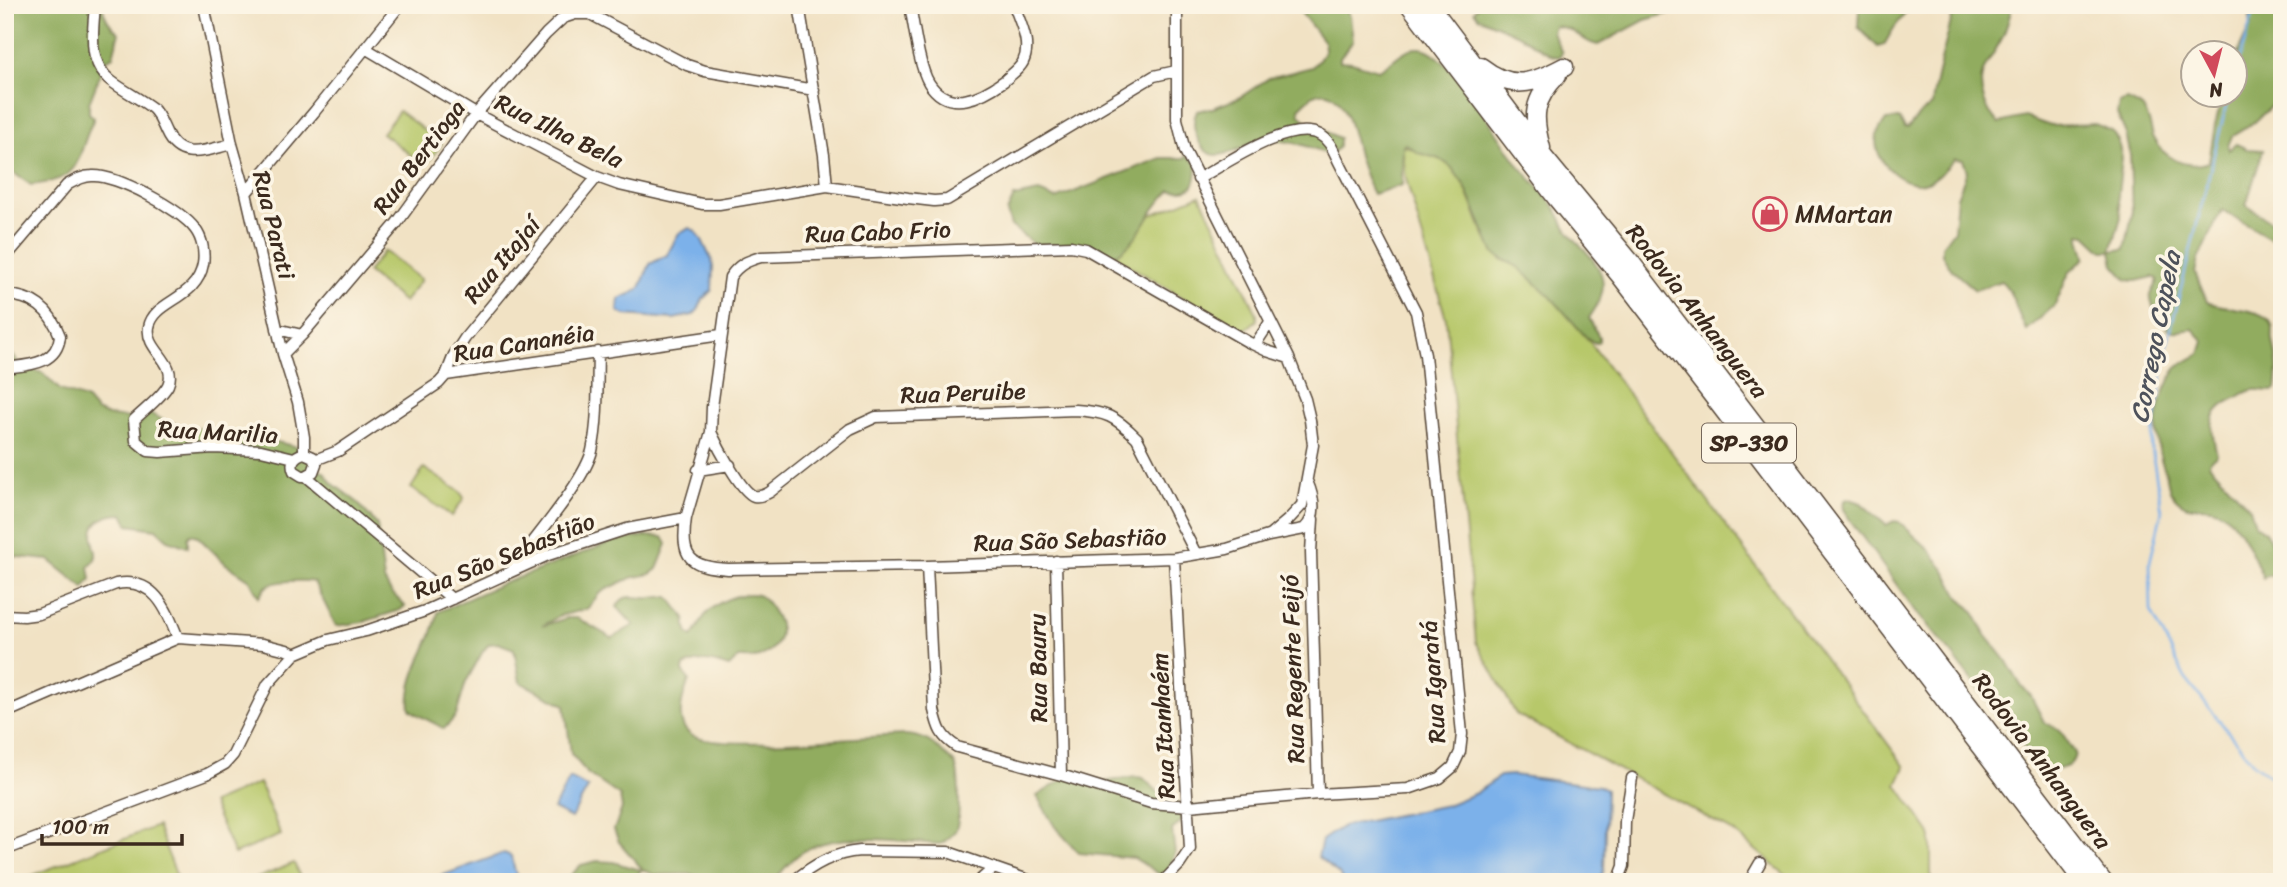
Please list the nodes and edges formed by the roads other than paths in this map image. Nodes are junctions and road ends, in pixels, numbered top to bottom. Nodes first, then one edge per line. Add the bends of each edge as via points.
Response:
1 (95, 5) edge
2 (204, 5) edge
3 (400, 5) edge
4 (799, 5) edge
5 (910, 5) edge
6 (1014, 5) edge
7 (1177, 5) edge
8 (1410, 5) edge
9 (1429, 5) edge
10 (365, 48) junction
11 (1467, 56) junction
12 (1176, 71) junction
13 (814, 90) junction
14 (476, 114) junction
15 (232, 144) junction
16 (1544, 158) junction
17 (597, 177) junction
18 (1198, 179) junction
19 (827, 186) junction
20 (246, 193) junction
21 (5, 258) edge
22 (5, 295) edge
23 (1270, 322) junction
24 (277, 330) junction
25 (302, 335) junction
26 (722, 335) junction
27 (1255, 345) junction
28 (598, 352) junction
29 (283, 354) junction
30 (1289, 358) junction
31 (5, 368) edge
32 (446, 374) junction
33 (711, 432) junction
34 (299, 456) junction
35 (315, 460) junction
36 (730, 465) junction
37 (698, 470) junction
38 (306, 476) junction
39 (1307, 481) junction
40 (1302, 505) junction
41 (1313, 517) junction
42 (686, 518) junction
43 (1289, 519) junction
44 (1298, 531) junction
45 (1268, 536) junction
46 (1311, 542) junction
47 (1196, 554) junction
48 (1174, 558) junction
49 (1056, 561) junction
50 (927, 566) junction
51 (512, 571) junction
52 (452, 600) junction
53 (5, 615) edge
54 (178, 638) junction
55 (295, 654) junction
56 (5, 713) edge
57 (1061, 775) junction
58 (1632, 778) dead end
59 (1318, 794) junction
60 (1189, 806) junction
61 (5, 850) edge
62 (1760, 863) dead end
63 (994, 868) junction
64 (793, 882) edge
65 (978, 882) edge
66 (1034, 882) edge
67 (1163, 882) edge
68 (1618, 882) edge
69 (1749, 882) edge
70 (2084, 882) edge
71 (2103, 882) edge

1 - 15 street via 93,39 101,72 153,109 170,142 183,151
2 - 15 street, Rua Parati
3 - 10 street
4 - 13 street
5 - 6 street via 930,85 951,100 964,101 987,93 1024,61 1024,32
7 - 12 street
8 - 70 highway, Rodovia Anhanguera / SP-330
9 - 11 highway, Rodovia Anhanguera / SP-330
10 - 14 street, Rua Ilha Bela
10 - 20 street
11 - 16 highway, Rodovia Anhanguera / SP-330
11 - 16 highway via 1494,76 1514,83 1536,81 1564,67 1540,96 1535,111
12 - 18 street via 1180,137
12 - 19 street, Rua Ilha Bela via 1154,76 947,200
13 - 14 street, Rua Bertioga via 696,68 602,19 575,14 563,18 546,34
13 - 19 street
14 - 17 street, Rua Ilha Bela
14 - 25 street, Rua Bertioga via 397,223
15 - 20 street, Rua Parati
16 - 71 highway, Rodovia Anhanguera / SP-330 via 1640,274
17 - 19 street, Rua Ilha Bela via 702,204
17 - 32 street, Rua Itajaí via 465,338
18 - 23 street
18 - 59 street, Rua Igaratá via 1270,140 1304,132 1327,139 1416,312 1421,333 1462,734 1460,752 1453,767 1424,785
20 - 24 street, Rua Parati
21 - 34 street, Rua Marilia via 66,185 85,177 109,177 181,215 195,229 204,262 195,283 161,309 150,324 149,338 170,378 161,396 134,420 136,441 160,452 213,448
22 - 31 street via 20,295 43,307 60,336 55,351 44,361
23 - 27 street
23 - 30 street
24 - 25 street
24 - 29 street, Rua Parati
25 - 29 street, Rua Bertioga
26 - 27 street, Rua Cabo Frio via 730,277 748,260 1071,246 1100,255
26 - 28 street, Rua Cananéia
26 - 33 street, Rua Cabo Frio
27 - 30 street, Rua Cabo Frio
28 - 32 street, Rua Cananéia
28 - 51 street via 592,452 581,475
29 - 34 street, Rua Parati via 304,437
30 - 39 street via 1310,420 1313,445
32 - 35 street, Rua Cananéia via 338,451
33 - 36 street, Rua Peruibe
33 - 37 street, Rua Cabo Frio
34 - 35 street via 310,454
34 - 38 street via 292,462 294,471
35 - 38 street via 313,472
36 - 37 street
36 - 47 street, Rua Peruibe via 747,492 759,496 850,429 876,418 1100,412 1122,423 1137,438
37 - 42 street, Rua Cabo Frio
38 - 52 street
39 - 40 street
39 - 41 street via 1313,495
40 - 41 street
40 - 43 street, Rua São Sebastião
41 - 44 street
41 - 46 street, Rua Regente Feijó
42 - 50 street, Rua São Sebastião via 683,535 688,554 695,564 706,568
42 - 51 street, Rua São Sebastião via 627,530
43 - 44 street, Rua Regente Feijó
43 - 45 street, Rua São Sebastião
44 - 45 street, Rua São Sebastião
44 - 46 street, Rua Regente Feijó
45 - 47 street, Rua São Sebastião
46 - 59 street, Rua Regente Feijó
47 - 48 street, Rua São Sebastião
48 - 49 street, Rua São Sebastião
48 - 60 street, Rua Itanhaém
49 - 50 street, Rua São Sebastião
49 - 57 street, Rua Bauru
50 - 57 street, Rua Igaratá via 934,709 944,739 985,756
51 - 52 street, Rua São Sebastião
52 - 55 street, Rua São Sebastião
53 - 54 street via 39,614 116,584 136,583 163,604
54 - 55 street via 263,644
54 - 56 street
55 - 61 street, Rua São Sebastião via 268,684 225,764
57 - 60 street, Rua Igaratá via 1151,803
58 - 68 street via 1624,866
59 - 60 street, Rua Igaratá
60 - 67 street, Rua Itanhaém via 1190,849
62 - 69 street
63 - 64 street via 948,852 860,851 830,858
63 - 65 street
63 - 66 street

